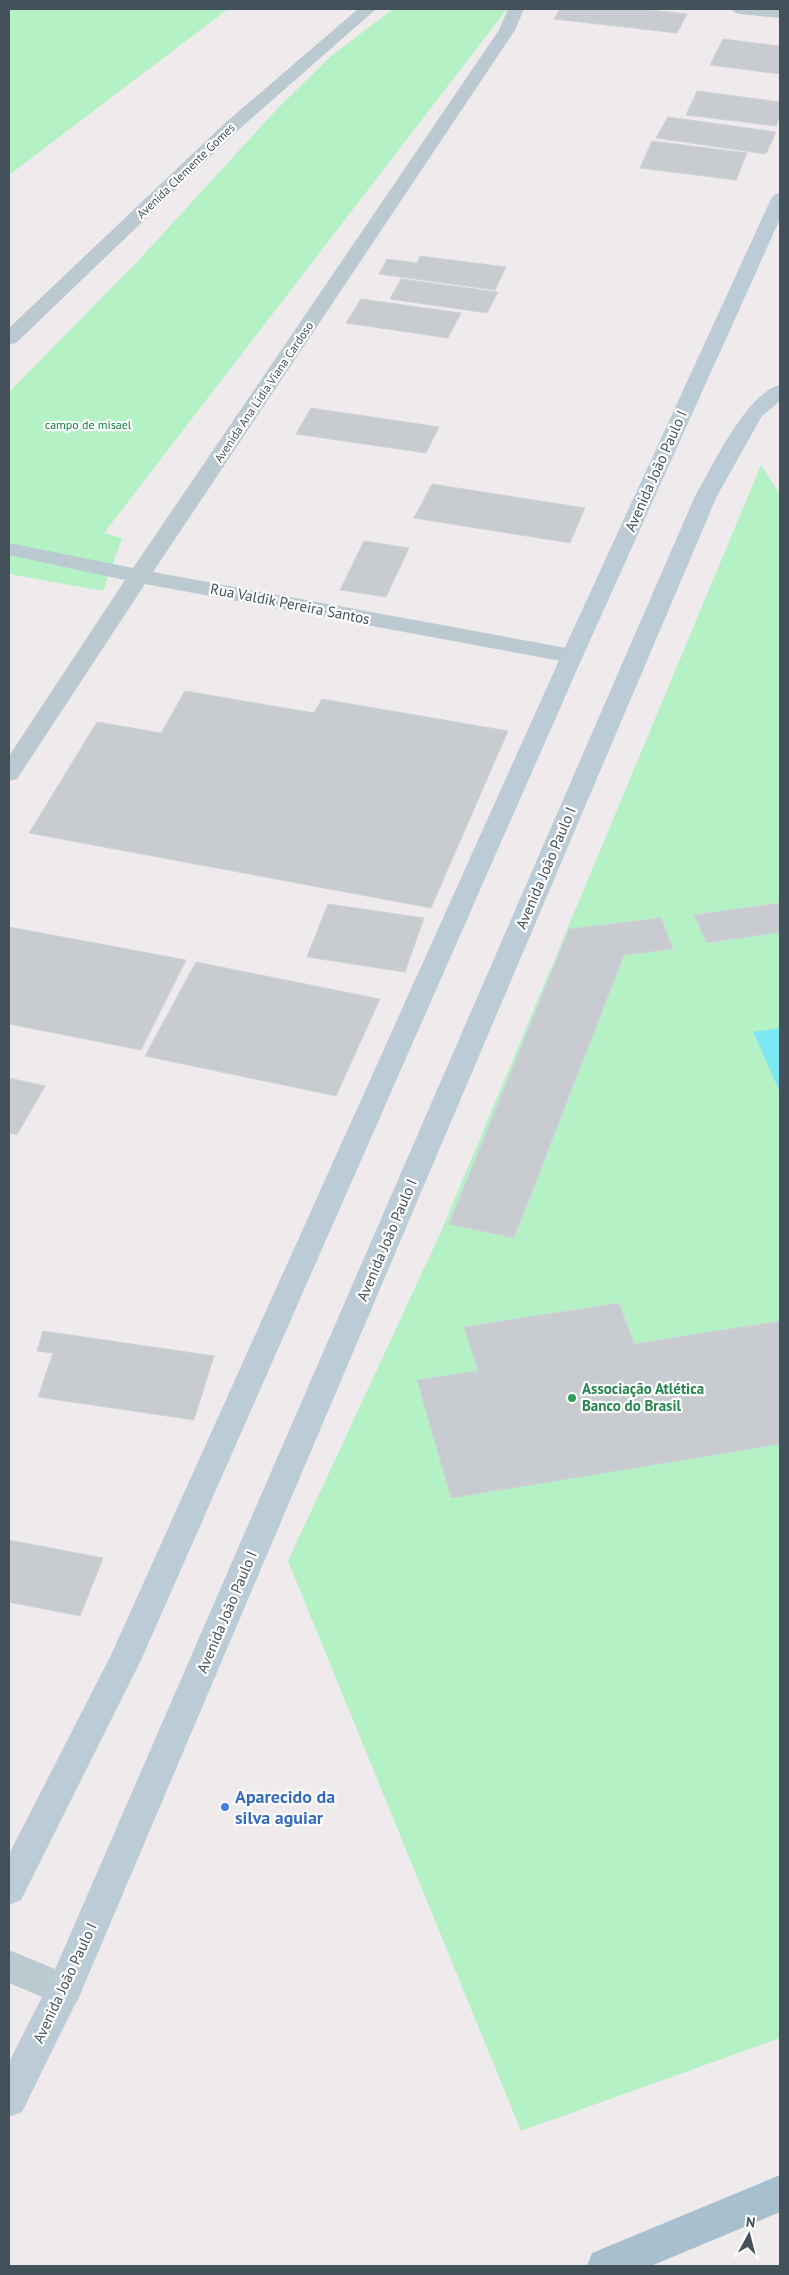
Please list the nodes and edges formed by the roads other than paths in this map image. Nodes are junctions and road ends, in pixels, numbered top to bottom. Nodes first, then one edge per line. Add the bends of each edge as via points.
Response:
1 (368, 9) edge
2 (516, 9) edge
3 (740, 9) edge
4 (780, 13) edge
5 (779, 206) edge
6 (9, 340) edge
7 (780, 391) edge
8 (9, 549) edge
9 (139, 576) junction
10 (572, 656) junction
11 (9, 774) edge
12 (9, 1889) edge
13 (9, 1966) edge
14 (64, 1990) junction
15 (9, 2100) edge
16 (780, 2192) edge
17 (606, 2266) edge

1 - 6 street, Avenida Clemente Gomes via 230,128
2 - 9 street, Avenida Ana Lídia Viana Cardoso via 507,30
3 - 4 street
5 - 10 main road, Avenida João Paulo I
7 - 14 main road, Avenida João Paulo I via 754,413 706,496
8 - 9 street, Rua Valdik Pereira Santos
9 - 10 street, Rua Valdik Pereira Santos
9 - 11 street, Avenida Ana Lídia Viana Cardoso
10 - 12 main road, Avenida João Paulo I via 126,1658
13 - 14 street
14 - 15 main road, Avenida João Paulo I
16 - 17 main road

